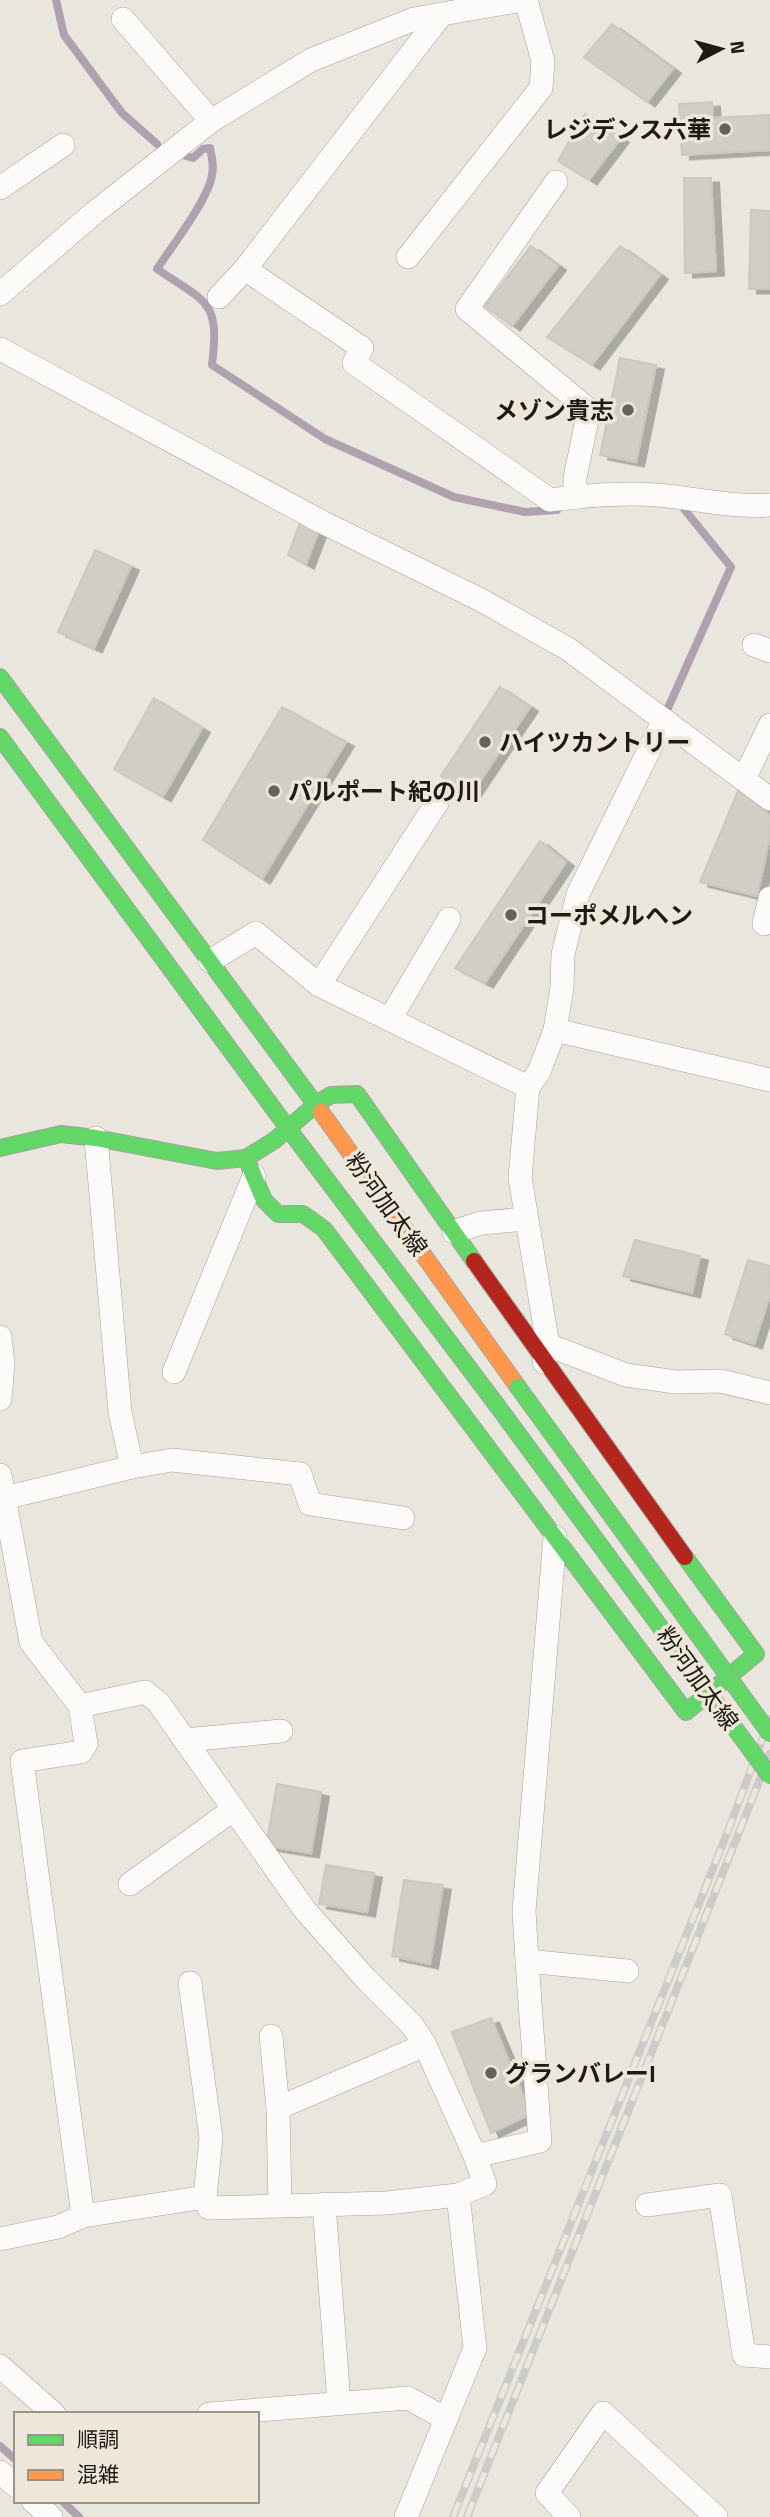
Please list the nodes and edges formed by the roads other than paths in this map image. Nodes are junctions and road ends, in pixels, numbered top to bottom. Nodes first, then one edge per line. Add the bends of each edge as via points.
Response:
1 (524, 0) edge
2 (468, 5) edge
3 (442, 15) junction
4 (123, 19) dead end
5 (211, 121) junction
6 (63, 145) dead end
7 (556, 183) dead end
8 (0, 188) edge
9 (408, 257) dead end
10 (245, 269) junction
11 (0, 294) edge
12 (219, 297) dead end
13 (0, 349) edge
14 (575, 497) junction
15 (770, 505) edge
16 (0, 677) edge
17 (664, 720) junction
18 (770, 725) edge
19 (0, 737) edge
20 (744, 779) junction
21 (770, 799) edge
22 (438, 801) dead end
23 (770, 898) edge
24 (449, 919) dead end
25 (764, 924) dead end
26 (210, 961) junction
27 (319, 985) junction
28 (390, 1019) junction
29 (555, 1030) junction
30 (770, 1080) edge
31 (528, 1087) junction
32 (316, 1104) junction
33 (287, 1127) junction
34 (96, 1138) junction
35 (0, 1148) edge
36 (250, 1167) junction
37 (526, 1219) junction
38 (454, 1232) junction
39 (0, 1337) edge
40 (546, 1354) junction
41 (174, 1372) dead end
42 (770, 1393) edge
43 (0, 1399) edge
44 (132, 1467) junction
45 (0, 1475) edge
46 (1, 1499) edge
47 (403, 1518) dead end
48 (555, 1537) junction
49 (80, 1706) junction
50 (281, 1731) dead end
51 (770, 1734) edge
52 (185, 1740) junction
53 (770, 1776) edge
54 (234, 1809) junction
55 (130, 1884) dead end
56 (527, 1961) junction
57 (626, 1971) dead end
58 (190, 1983) dead end
59 (271, 2036) dead end
60 (425, 2045) junction
61 (278, 2108) junction
62 (475, 2156) junction
63 (458, 2195) junction
64 (205, 2197) junction
65 (324, 2204) junction
66 (280, 2205) junction
67 (648, 2205) dead end
68 (83, 2216) junction
69 (0, 2239) edge
70 (770, 2357) edge
71 (0, 2366) edge
72 (339, 2403) junction
73 (52, 2412) edge
74 (233, 2412) edge
75 (446, 2419) junction
76 (0, 2472) edge
77 (14, 2484) edge
78 (35, 2503) edge
79 (51, 2517) edge
80 (406, 2517) edge
81 (569, 2517) edge
82 (716, 2517) edge

1 - 2 street
1 - 9 street via 543,61 541,88
2 - 3 street
3 - 5 street via 414,19 311,60
3 - 10 street
4 - 5 street
5 - 11 street
6 - 8 street
7 - 14 street via 467,310 589,410
10 - 12 street
10 - 14 street via 362,348 354,363 550,500
13 - 17 street via 322,522 481,600 568,649
14 - 15 street via 657,495 748,507
16 - 26 main road, 粉河加太線
17 - 20 street
17 - 29 street via 578,894 563,954
18 - 20 street
19 - 33 main road, 粉河加太線
20 - 21 street
22 - 27 street
23 - 25 street
24 - 28 street
26 - 27 street via 256,933
26 - 32 main road, 粉河加太線
27 - 28 street
28 - 31 street
29 - 30 street
29 - 31 street via 539,1072
31 - 37 street via 520,1178
32 - 33 main road
32 - 38 main road via 331,1096 357,1094
32 - 51 main road, 粉河加太線, bridge
33 - 36 main road
33 - 53 main road, 粉河加太線, bridge
34 - 35 main road via 61,1134
34 - 36 main road
34 - 44 street via 120,1412
36 - 41 street
36 - 48 main road via 264,1200 278,1214 303,1214 324,1230
37 - 38 street via 481,1223
37 - 40 street
38 - 40 main road
39 - 43 street
40 - 42 street via 626,1376 721,1381
40 - 48 main road via 756,1654 686,1712
44 - 46 street
44 - 47 street via 172,1460 300,1474 310,1504
45 - 46 street
46 - 49 street via 31,1642
48 - 56 street via 523,1911
49 - 52 street via 145,1692 158,1702
49 - 68 street via 86,1744 81,1752 22,1761
50 - 52 street
52 - 54 street
54 - 55 street
54 - 60 street via 304,1909 412,2025
56 - 57 street
56 - 62 street via 540,2141
58 - 64 street via 211,2138
59 - 61 street
60 - 61 street
60 - 62 street
61 - 66 street
62 - 63 street via 485,2184
63 - 65 street
63 - 75 street via 475,2348
64 - 66 street via 209,2208
64 - 68 street
65 - 66 street
65 - 72 street
67 - 70 street via 720,2195 744,2355
68 - 69 street via 58,2227
71 - 73 street
72 - 74 street
72 - 75 street via 408,2398
75 - 80 street
76 - 77 street
78 - 79 street
81 - 82 street via 547,2493 603,2413

